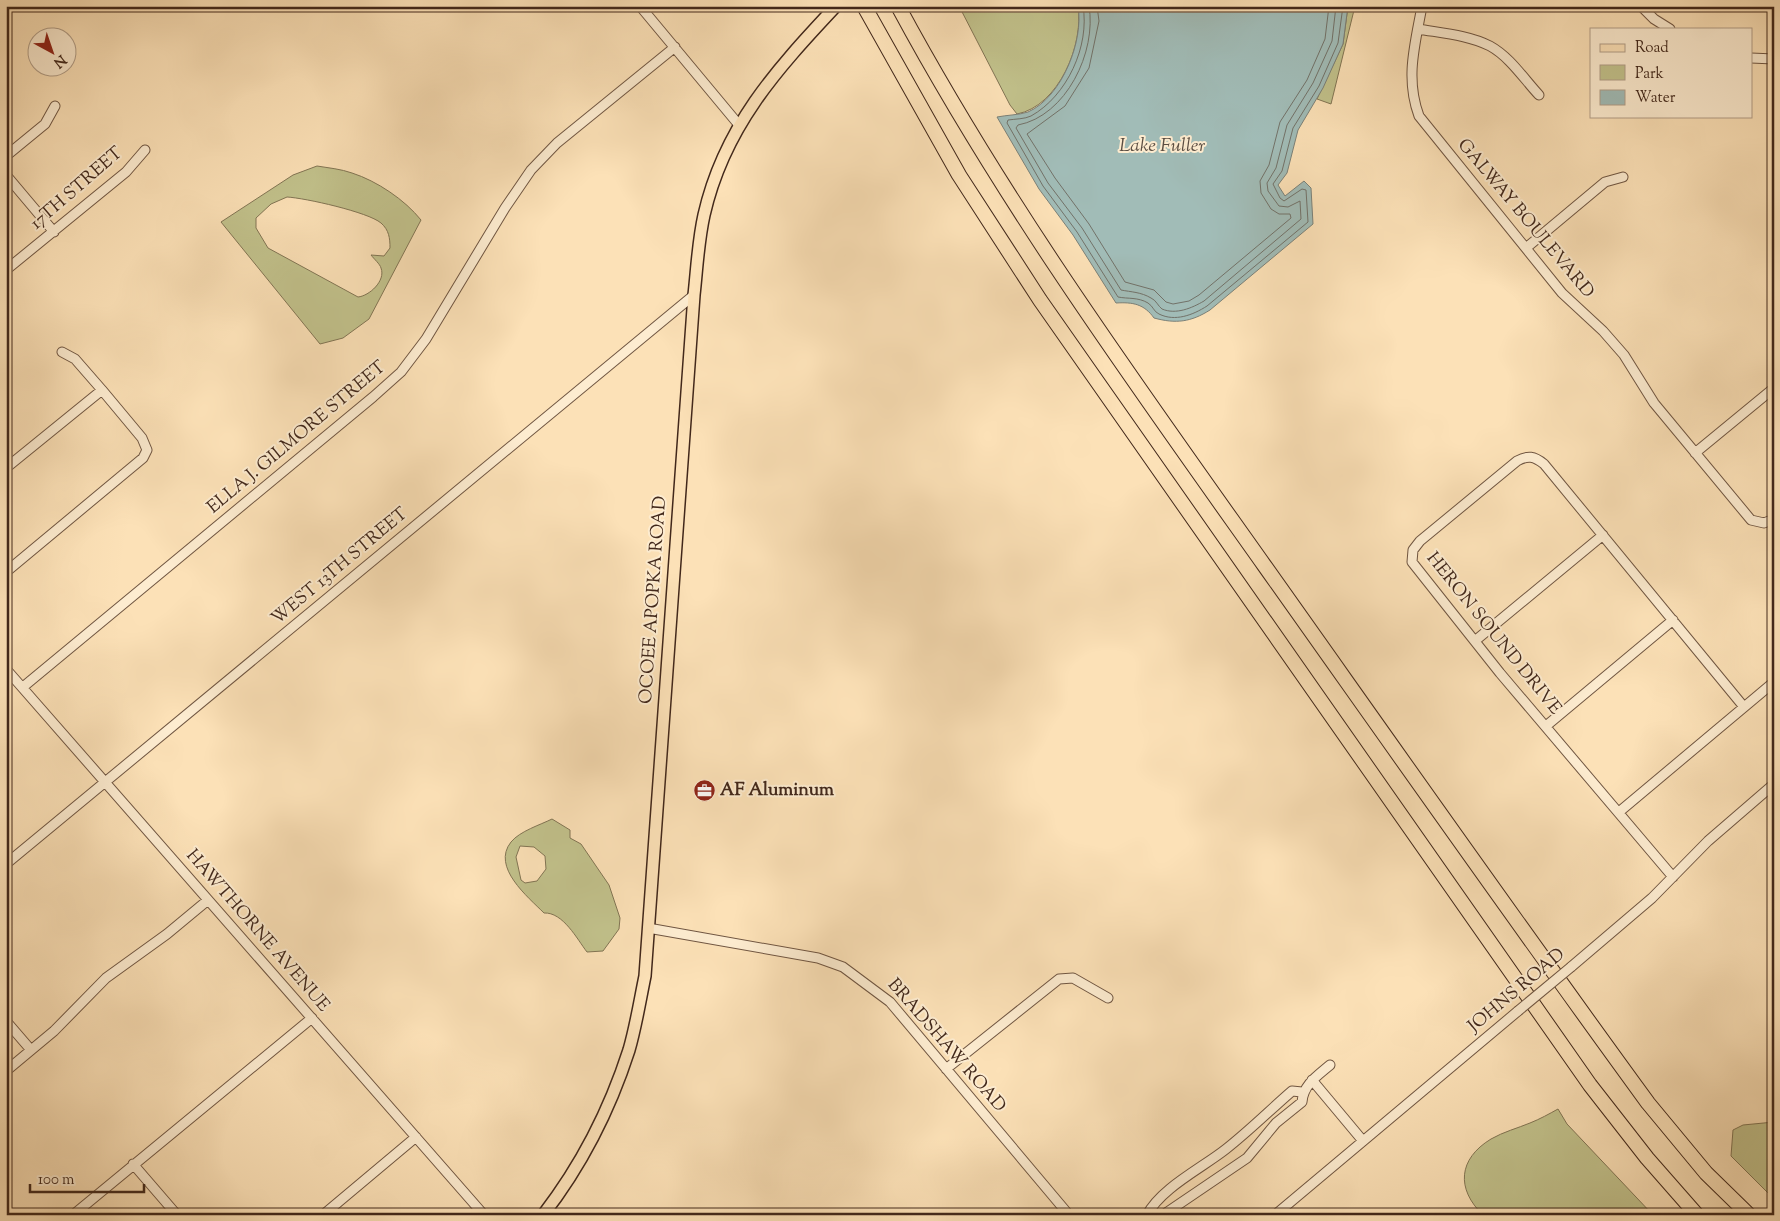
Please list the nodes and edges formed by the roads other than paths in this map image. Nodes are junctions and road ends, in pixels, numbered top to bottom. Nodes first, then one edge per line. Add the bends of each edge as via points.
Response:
1 (640, 6) edge
2 (836, 6) edge
3 (898, 6) edge
4 (1422, 6) edge
5 (1641, 6) edge
6 (864, 7) edge
7 (1668, 28) edge
8 (1418, 29) junction
9 (675, 47) junction
10 (1752, 58) edge
11 (1774, 59) edge
12 (1538, 95) dead end
13 (55, 106) dead end
14 (738, 125) junction
15 (145, 150) dead end
16 (6, 156) edge
17 (6, 175) edge
18 (1624, 178) dead end
19 (54, 232) junction
20 (1526, 248) junction
21 (6, 270) edge
22 (694, 295) junction
23 (62, 352) dead end
24 (1774, 388) edge
25 (102, 390) junction
26 (1695, 453) junction
27 (8, 463) edge
28 (1774, 519) edge
29 (1602, 535) junction
30 (6, 572) edge
31 (1673, 620) junction
32 (1476, 640) junction
33 (6, 669) edge
34 (1774, 682) edge
35 (23, 687) junction
36 (1744, 707) junction
37 (1546, 726) junction
38 (105, 783) junction
39 (1774, 784) edge
40 (1619, 812) junction
41 (6, 864) edge
42 (1673, 877) junction
43 (208, 900) junction
44 (648, 928) junction
45 (1108, 998) dead end
46 (312, 1018) junction
47 (6, 1021) edge
48 (31, 1050) junction
49 (1330, 1065) dead end
50 (946, 1069) junction
51 (6, 1070) edge
52 (1312, 1080) junction
53 (1302, 1092) junction
54 (416, 1137) junction
55 (1363, 1141) junction
56 (133, 1164) junction
57 (73, 1215) edge
58 (177, 1215) edge
59 (323, 1215) edge
60 (484, 1215) edge
61 (543, 1215) edge
62 (1069, 1215) edge
63 (1147, 1215) edge
64 (1164, 1215) edge
65 (1275, 1215) edge
66 (1697, 1215) edge
67 (1749, 1215) edge

1 - 9 street
2 - 14 main road, OCOEE APOPKA ROAD via 773,75
3 - 67 highway via 994,172 1107,343 1648,1103 1706,1173
4 - 8 street, GALWAY BOULEVARD
5 - 7 street
6 - 66 highway via 954,168 1040,300 1590,1085
8 - 12 street via 1491,46 1507,59
8 - 20 street, GALWAY BOULEVARD via 1411,73 1412,97 1419,116
9 - 14 street
9 - 35 street, ELLA J. GILMORE STREET via 557,143 531,170 426,340 401,372
10 - 11 street
13 - 16 street via 46,124
14 - 22 main road, OCOEE APOPKA ROAD via 715,178 704,215
15 - 19 street, 17TH STREET via 126,172
17 - 19 street
18 - 20 street via 1605,182
19 - 21 street, 17TH STREET
20 - 26 street, GALWAY BOULEVARD via 1562,293 1624,355 1654,403
22 - 38 street, WEST 13TH STREET
22 - 44 main road, OCOEE APOPKA ROAD
23 - 25 street via 75,359
24 - 26 street
25 - 27 street
25 - 30 street via 142,438 147,450 144,458
26 - 28 street, GALWAY BOULEVARD via 1751,520 1764,523
29 - 31 street, HERON SOUND DRIVE
29 - 32 street
29 - 32 street, HERON SOUND DRIVE via 1544,464 1530,456 1517,461 1435,529 1413,550 1412,562
31 - 36 street, HERON SOUND DRIVE
31 - 37 street
32 - 37 street, HERON SOUND DRIVE
33 - 35 street, HAWTHORNE AVENUE
34 - 36 street
35 - 38 street, HAWTHORNE AVENUE
36 - 40 street
37 - 40 street, HERON SOUND DRIVE
38 - 41 street, WEST 13TH STREET
38 - 43 street, HAWTHORNE AVENUE
39 - 42 street, JOHNS ROAD
40 - 42 street, HERON SOUND DRIVE
42 - 55 street, JOHNS ROAD, bridge
43 - 46 street, HAWTHORNE AVENUE
43 - 48 street via 106,978
44 - 50 street, BRADSHAW ROAD via 818,958 843,966 890,1002
44 - 61 main road, OCOEE APOPKA ROAD via 645,976 629,1049 590,1144
45 - 50 street via 1073,978 1059,979
46 - 54 street, HAWTHORNE AVENUE
46 - 56 street
47 - 48 street
48 - 51 street
49 - 52 street
50 - 62 street, BRADSHAW ROAD
52 - 53 street
52 - 55 street
53 - 63 street via 1292,1091 1227,1149 1193,1171 1152,1206
53 - 64 street via 1302,1102 1276,1123 1247,1158
54 - 59 street
54 - 60 street, HAWTHORNE AVENUE
55 - 65 street, JOHNS ROAD
56 - 57 street
56 - 58 street

